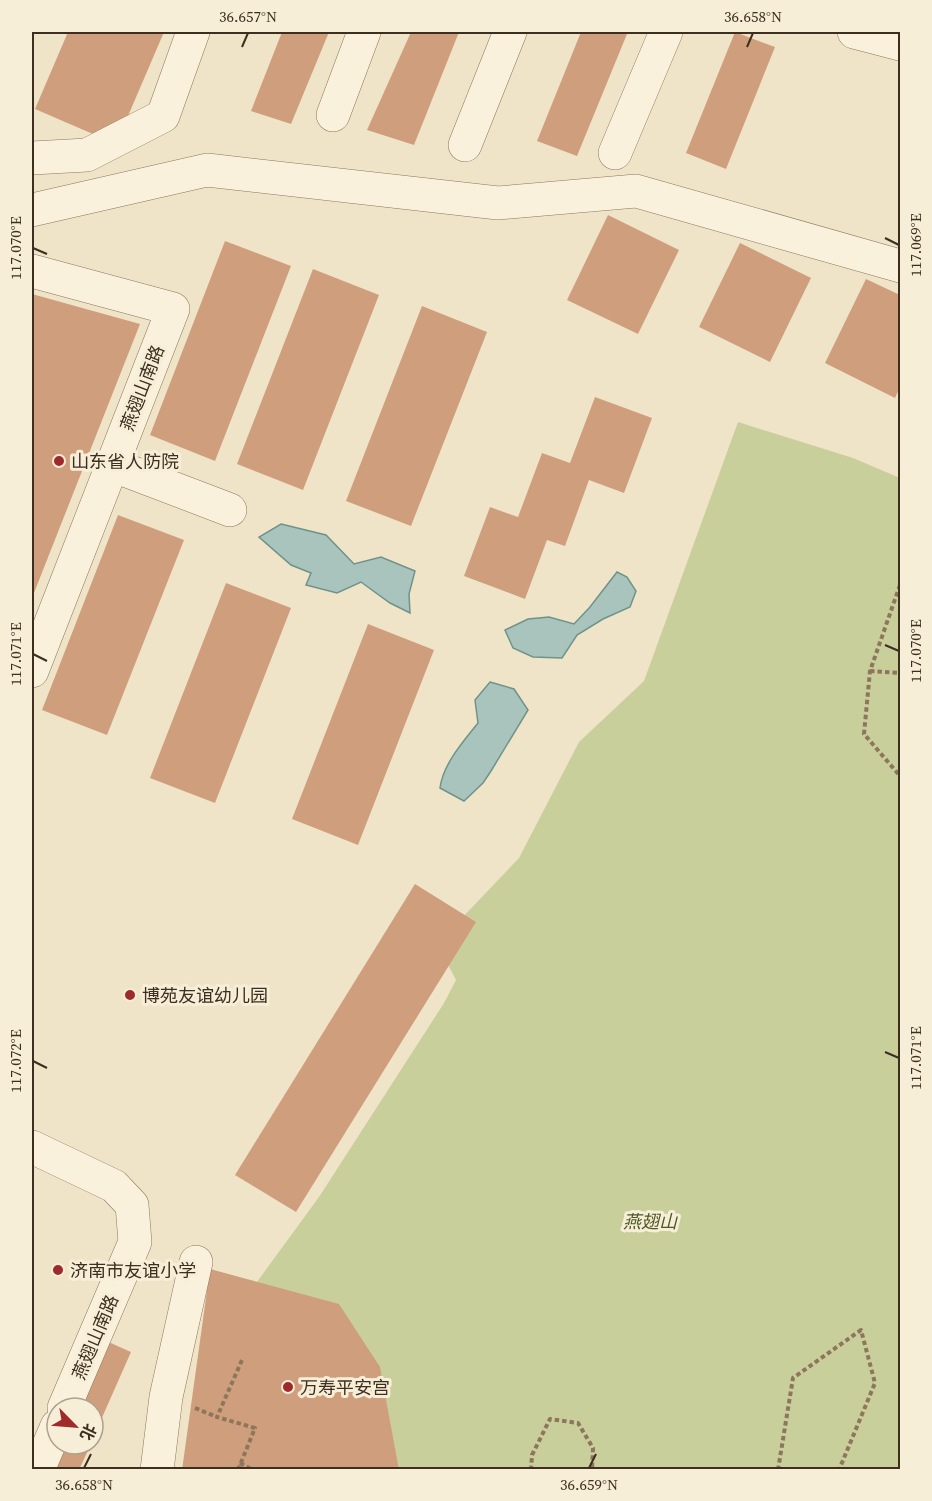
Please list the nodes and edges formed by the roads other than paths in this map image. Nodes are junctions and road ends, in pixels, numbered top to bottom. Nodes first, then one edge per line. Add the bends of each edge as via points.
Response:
1 (193, 32) edge
2 (364, 32) edge
3 (510, 32) edge
4 (666, 32) edge
5 (854, 32) edge
6 (900, 44) edge
7 (333, 115) dead end
8 (465, 145) dead end
9 (615, 153) dead end
10 (32, 158) edge
11 (32, 210) edge
12 (900, 266) edge
13 (32, 271) edge
14 (112, 465) junction
15 (230, 510) dead end
16 (32, 671) edge
17 (32, 1147) edge
18 (196, 1262) dead end
19 (69, 1396) edge
20 (45, 1454) edge
21 (38, 1470) edge
22 (157, 1470) edge

1 - 10 street via 163,116 87,155
2 - 7 street
3 - 8 street
4 - 9 street
5 - 6 street
11 - 12 street via 207,170 498,203 636,191
13 - 14 street, 燕翅山南路 via 173,309
14 - 15 street
14 - 16 street, 燕翅山南路
17 - 19 street, 燕翅山南路 via 114,1186 132,1205 135,1242
18 - 22 street via 166,1397
20 - 21 street

